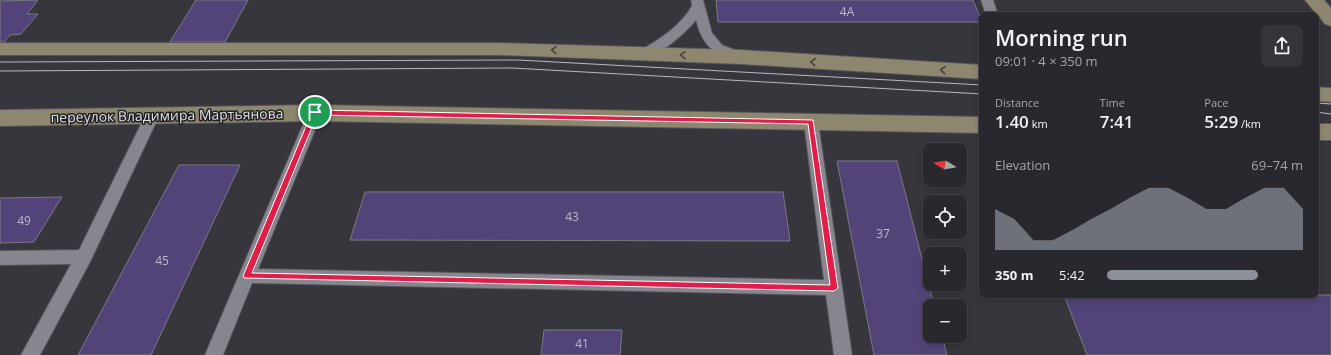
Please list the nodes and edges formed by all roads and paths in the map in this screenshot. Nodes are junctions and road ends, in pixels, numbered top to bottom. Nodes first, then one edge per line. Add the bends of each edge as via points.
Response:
1 (987, 0) edge
2 (1314, 0) edge
3 (698, 4) edge
4 (991, 12) edge
5 (1331, 20) edge
6 (0, 49) edge
7 (646, 53) junction
8 (741, 57) junction
9 (979, 72) edge
10 (1319, 94) edge
11 (1331, 95) edge
12 (315, 112) junction
13 (152, 116) junction
14 (0, 118) edge
15 (811, 122) junction
16 (979, 125) edge
17 (1319, 132) edge
18 (1331, 132) edge
19 (84, 257) junction
20 (0, 258) edge
21 (247, 276) junction
22 (834, 288) junction
23 (30, 355) edge
24 (214, 355) edge
25 (843, 355) edge

1 - 4 lane
2 - 5 street
3 - 7 lane via 689,22 669,39
3 - 8 lane via 706,34 717,48
7 -> 6 street via 499,49
8 -> 7 street
9 -> 8 street
10 - 11 street
12 - 13 street, переулок Владимира Мартьянова
12 - 15 street, переулок Владимира Мартьянова
12 - 21 lane
13 - 14 street, переулок Владимира Мартьянова
13 - 19 lane
15 - 16 street, переулок Владимира Мартьянова
15 - 22 lane
17 - 18 street
19 - 20 lane
19 - 23 lane
21 - 22 lane
21 - 24 lane
22 - 25 lane

